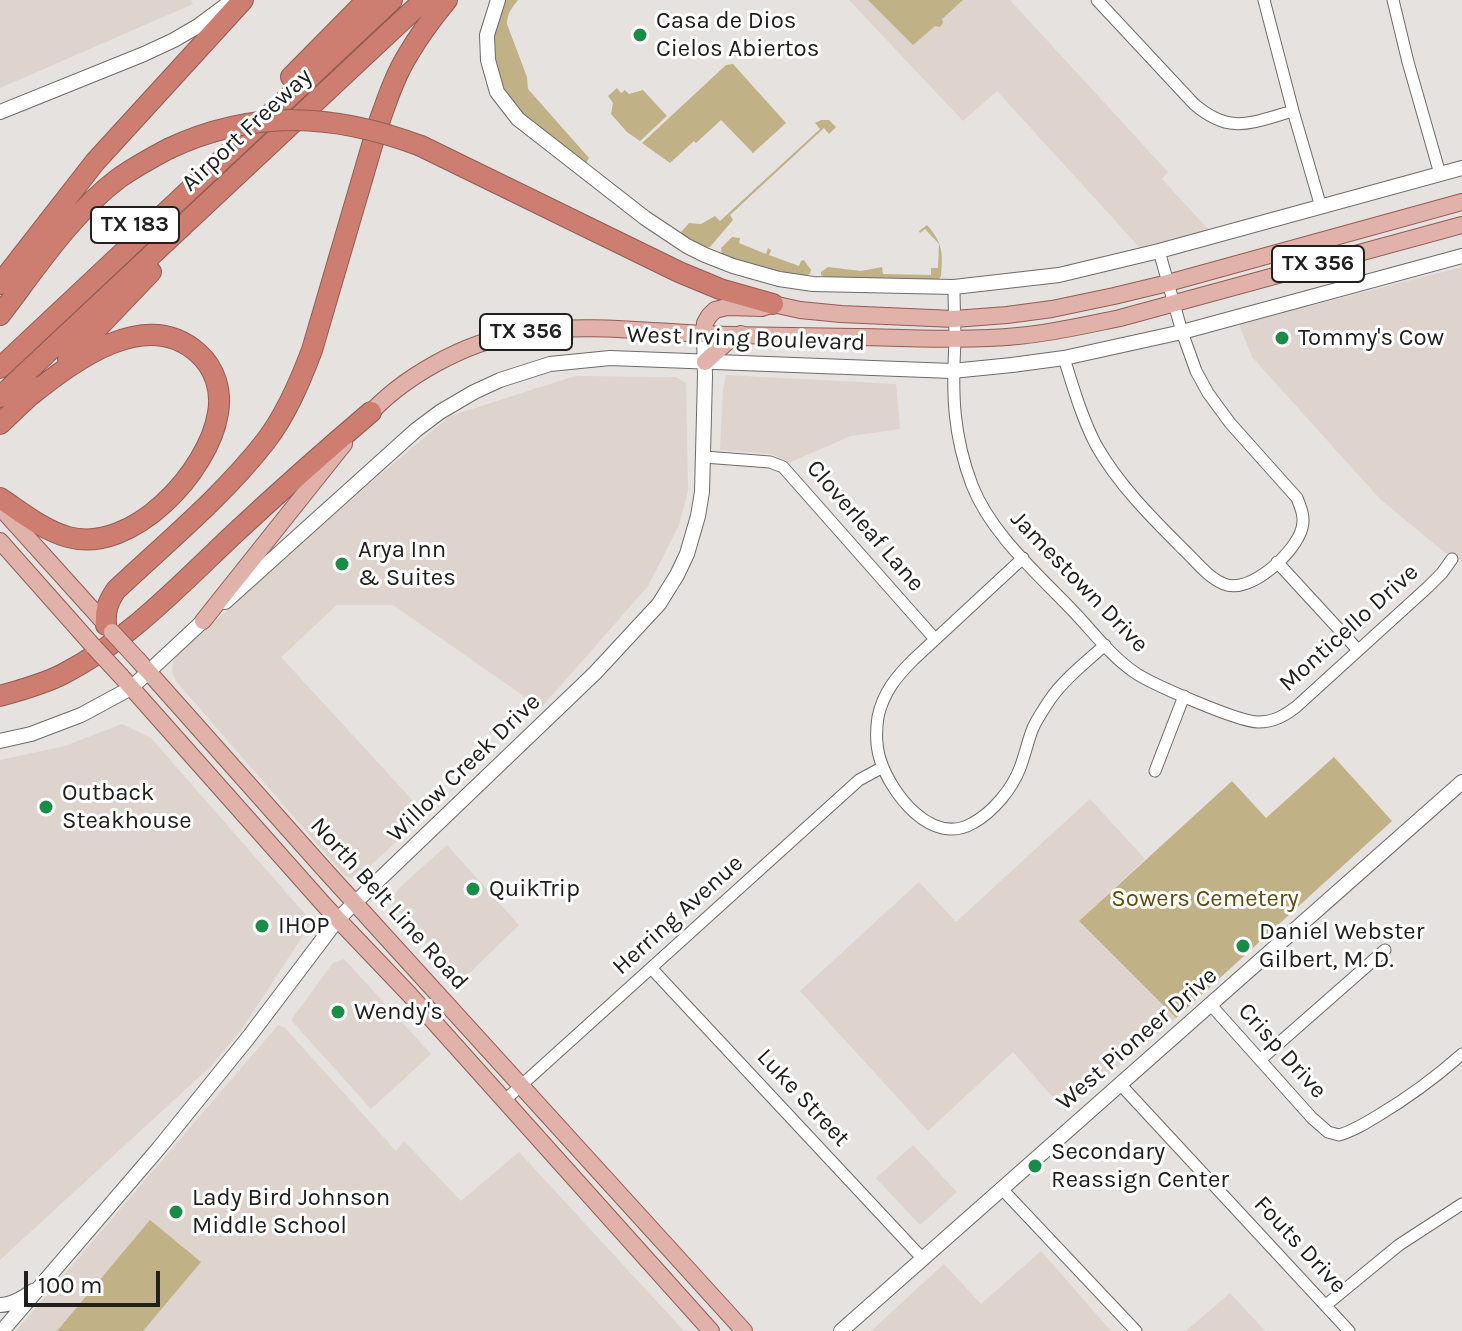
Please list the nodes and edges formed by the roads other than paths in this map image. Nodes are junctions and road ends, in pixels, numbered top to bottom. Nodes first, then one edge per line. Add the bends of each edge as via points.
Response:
1 (234, 0) edge
2 (243, 0) edge
3 (367, 0) edge
4 (392, 0) edge
5 (405, 0) edge
6 (424, 0) edge
7 (447, 0) edge
8 (498, 0) edge
9 (1097, 0) edge
10 (1264, 0) edge
11 (1393, 0) edge
12 (1293, 111) junction
13 (0, 112) edge
14 (1462, 168) edge
15 (1440, 174) junction
16 (1462, 202) edge
17 (203, 206) junction
18 (1321, 207) junction
19 (1462, 225) edge
20 (1159, 251) junction
21 (1462, 256) edge
22 (1168, 283) junction
23 (0, 284) edge
24 (954, 287) junction
25 (1175, 303) junction
26 (773, 304) junction
27 (0, 315) edge
28 (954, 319) junction
29 (1182, 332) junction
30 (704, 334) junction
31 (741, 334) junction
32 (955, 339) junction
33 (0, 352) edge
34 (1064, 358) junction
35 (705, 362) junction
36 (0, 368) edge
37 (952, 371) junction
38 (0, 380) edge
39 (31, 395) junction
40 (0, 397) edge
41 (371, 412) junction
42 (0, 424) edge
43 (704, 457) junction
44 (0, 498) edge
45 (0, 507) edge
46 (0, 541) edge
47 (1023, 558) junction
48 (1452, 559) dead end
49 (1277, 562) junction
50 (203, 621) junction
51 (109, 628) junction
52 (935, 639) junction
53 (1105, 645) junction
54 (1358, 650) junction
55 (143, 666) junction
56 (126, 682) junction
57 (0, 696) edge
58 (1184, 696) junction
59 (1270, 721) joint
60 (0, 741) edge
61 (883, 767) junction
62 (1155, 771) dead end
63 (1462, 782) edge
64 (354, 902) junction
65 (338, 919) junction
66 (1385, 950) dead end
67 (652, 969) junction
68 (1210, 1004) junction
69 (1462, 1054) edge
70 (1261, 1059) junction
71 (1120, 1084) junction
72 (521, 1086) junction
73 (505, 1100) junction
74 (1001, 1188) junction
75 (1462, 1204) edge
76 (922, 1258) junction
77 (43, 1284) junction
78 (0, 1305) edge
79 (1326, 1305) junction
80 (840, 1330) edge
81 (2, 1331) edge
82 (711, 1331) edge
83 (744, 1331) edge
84 (1136, 1331) edge
85 (1349, 1331) edge

1 - 13 street via 164,45
2 - 23 highway via 95,162
3 - 33 highway, Airport Freeway / TX 183
4 - 36 highway
5 - 38 highway
6 - 17 highway, Airport Freeway / TX 183
7 - 51 highway via 425,26 391,90 312,350 284,413 242,469 116,590 105,611
8 - 24 street via 487,44 502,100 525,127 687,246 757,274 791,281
9 - 12 street via 1215,120 1239,124
10 - 12 street
11 - 15 street
12 - 18 street
14 - 15 street
15 - 18 street
16 - 22 main road, West Irving Boulevard / TX 356
17 - 39 highway via 161,262
17 - 40 highway, Airport Freeway / TX 183
18 - 20 street
19 - 25 main road, West Irving Boulevard / TX 356
20 - 22 street
20 - 24 street via 1059,275
21 - 29 street, West Irving Boulevard
22 - 25 street
22 - 28 main road, West Irving Boulevard / TX 356 via 1052,309
24 - 28 street, Jamestown Drive
25 - 29 street
25 - 32 main road, West Irving Boulevard / TX 356 via 1053,331
26 - 27 highway, bridge via 679,272 387,133 343,123 284,120 198,135 118,179 59,239
26 - 28 main road, West Irving Boulevard / TX 356 via 841,314
26 - 30 main road, West Irving Boulevard via 715,310
28 - 32 street, Jamestown Drive
29 - 34 street, West Irving Boulevard
29 - 49 street via 1213,401 1297,498 1303,523 1298,540
30 - 31 main road, West Irving Boulevard / TX 356
30 - 35 street, Willow Creek Drive
30 - 41 main road, West Irving Boulevard / TX 356 via 580,327 518,333 456,353
31 - 32 main road, West Irving Boulevard / TX 356
31 - 35 main road
32 - 37 street, Jamestown Drive
34 - 37 street, West Irving Boulevard
34 - 49 street via 1091,434 1110,467 1208,574 1226,585 1243,585
35 - 37 street, West Irving Boulevard
35 - 43 street, Willow Creek Drive
35 - 50 street, West Irving Boulevard via 610,358 550,364 474,392 416,430
37 - 47 street, Jamestown Drive via 958,441 972,486 990,520
39 - 42 highway
39 - 44 highway via 100,349 151,334 188,344 203,357 219,392 213,434 201,456 169,498 131,529 91,539 70,538
41 - 50 main road, West Irving Boulevard
41 - 57 highway via 125,633 62,675
43 - 52 street, Cloverleaf Lane via 783,467
43 - 64 street, Willow Creek Drive via 693,536 677,575 653,612
45 - 51 main road, North Belt Line Road
46 - 56 main road, North Belt Line Road, bridge
47 - 52 street
47 - 53 street, Jamestown Drive
48 - 54 street, Monticello Drive
49 - 54 street
50 - 55 street, West Irving Boulevard
51 - 55 main road, North Belt Line Road, bridge
52 - 61 street via 897,675 882,705 877,732
53 - 58 street, Jamestown Drive via 1132,671
53 - 61 street via 1050,700 1012,783 974,823 948,829 925,821
54 - 59 street, Monticello Drive via 1296,707
55 - 56 street, West Irving Boulevard
55 - 64 main road, North Belt Line Road
56 - 60 street, West Irving Boulevard via 81,715
56 - 65 main road, North Belt Line Road
58 - 59 street, Jamestown Drive via 1249,721
58 - 62 street
61 - 67 street, Herring Avenue via 859,780
63 - 68 street, West Pioneer Drive
64 - 65 street, Willow Creek Drive
64 - 72 main road, North Belt Line Road
65 - 73 main road, North Belt Line Road
65 - 77 street, Willow Creek Drive via 221,1072
66 - 70 street
67 - 72 street, Herring Avenue
67 - 76 street, Luke Street
68 - 70 street, Crisp Drive
68 - 71 street, West Pioneer Drive
69 - 70 street, Crisp Drive via 1398,1104 1343,1134 1321,1126
71 - 74 street, West Pioneer Drive
71 - 79 street, Fouts Drive
72 - 73 street, Herring Avenue
72 - 83 main road, North Belt Line Road
73 - 82 main road, North Belt Line Road
74 - 76 street, West Pioneer Drive
74 - 84 street
75 - 79 street via 1399,1245
76 - 80 street, West Pioneer Drive
77 - 78 street
77 - 81 street, Willow Creek Drive
79 - 85 street, Fouts Drive

